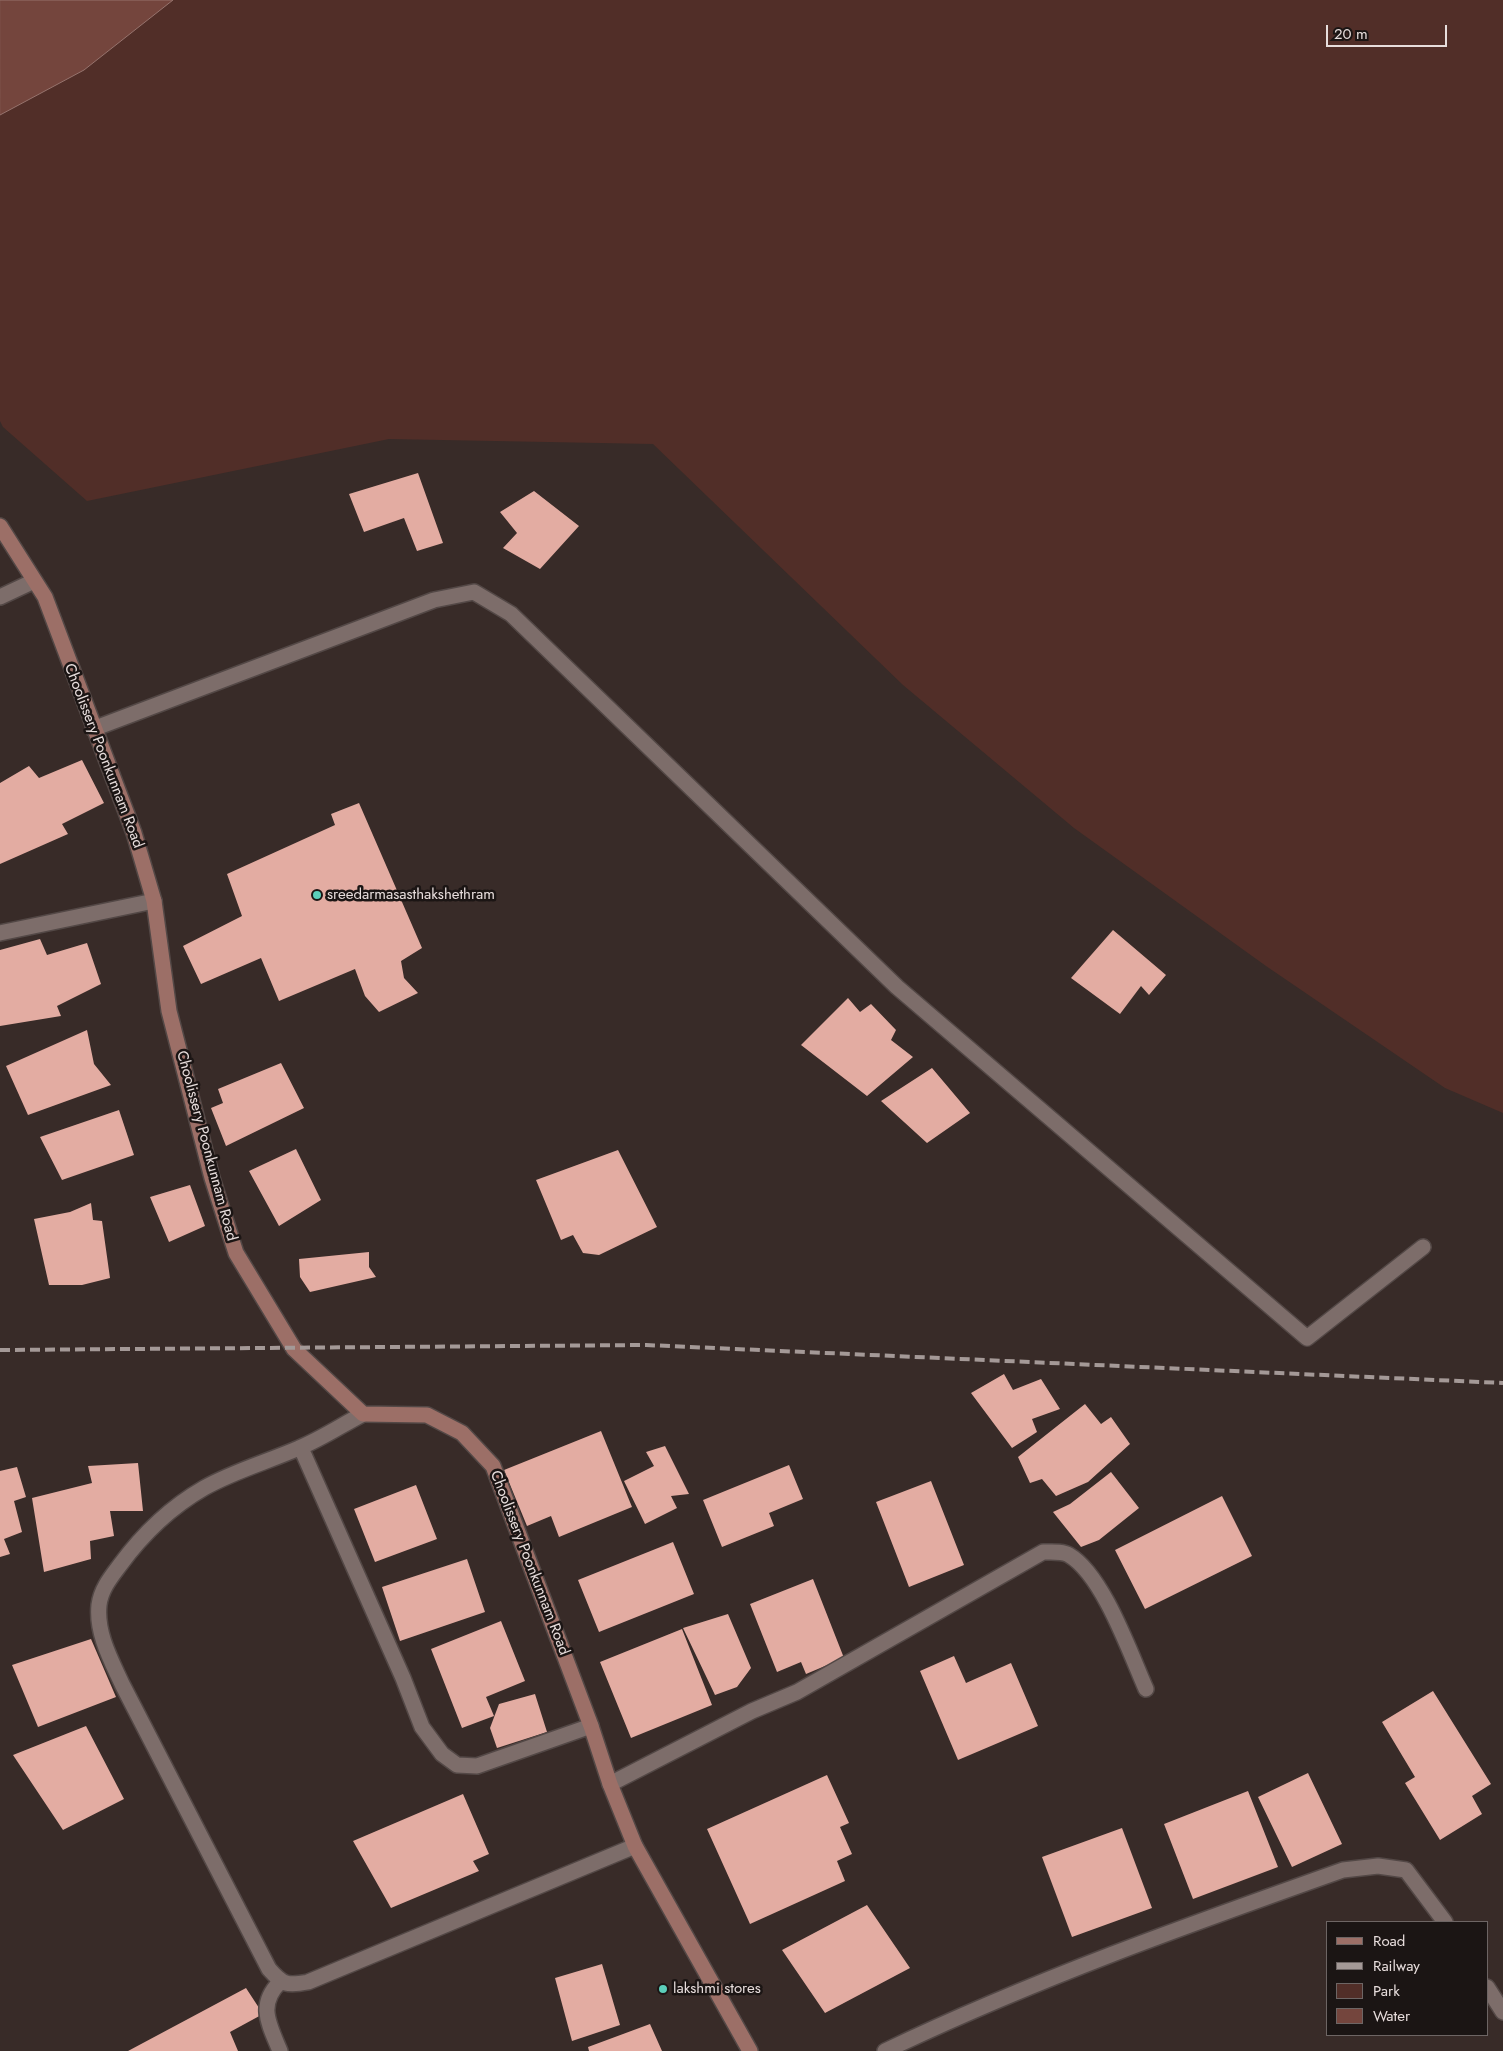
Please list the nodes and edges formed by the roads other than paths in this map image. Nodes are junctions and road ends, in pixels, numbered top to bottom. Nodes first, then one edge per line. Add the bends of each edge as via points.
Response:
1 (0, 526) edge
2 (34, 581) junction
3 (0, 597) edge
4 (93, 728) junction
5 (154, 901) junction
6 (0, 933) edge
7 (1423, 1247) dead end
8 (363, 1414) junction
9 (301, 1448) junction
10 (1146, 1689) dead end
11 (591, 1726) junction
12 (610, 1784) junction
13 (635, 1846) junction
14 (1443, 1921) edge
15 (280, 1982) junction
16 (1488, 1989) edge
17 (1503, 2012) edge
18 (280, 2051) edge
19 (750, 2051) edge
20 (885, 2051) edge

1 - 2 street, Choolissery Poonkunnam Road
2 - 3 street
2 - 4 street, Choolissery Poonkunnam Road via 45,598
4 - 5 street, Choolissery Poonkunnam Road via 134,833
4 - 7 street via 434,600 474,592 511,614 897,987 1307,1338
5 - 6 street
5 - 8 street, Choolissery Poonkunnam Road via 169,1011 212,1178 236,1253 294,1349
8 - 9 street
8 - 11 street, Choolissery Poonkunnam Road via 427,1415 462,1433 493,1466
9 - 11 street via 422,1727 442,1754 457,1765 477,1766
9 - 15 street via 203,1488 165,1515 105,1586 99,1604 104,1642 134,1708 269,1969
10 - 12 street via 1108,1604 1085,1567 1068,1554 1043,1552 797,1692
11 - 12 street, Choolissery Poonkunnam Road
12 - 13 street, Choolissery Poonkunnam Road
13 - 15 street via 308,1982 294,1985
13 - 19 street, Choolissery Poonkunnam Road
14 - 20 street via 1406,1870 1378,1866 1343,1870 1144,1940 953,2018
15 - 18 street via 270,1993 266,2014
16 - 17 street

